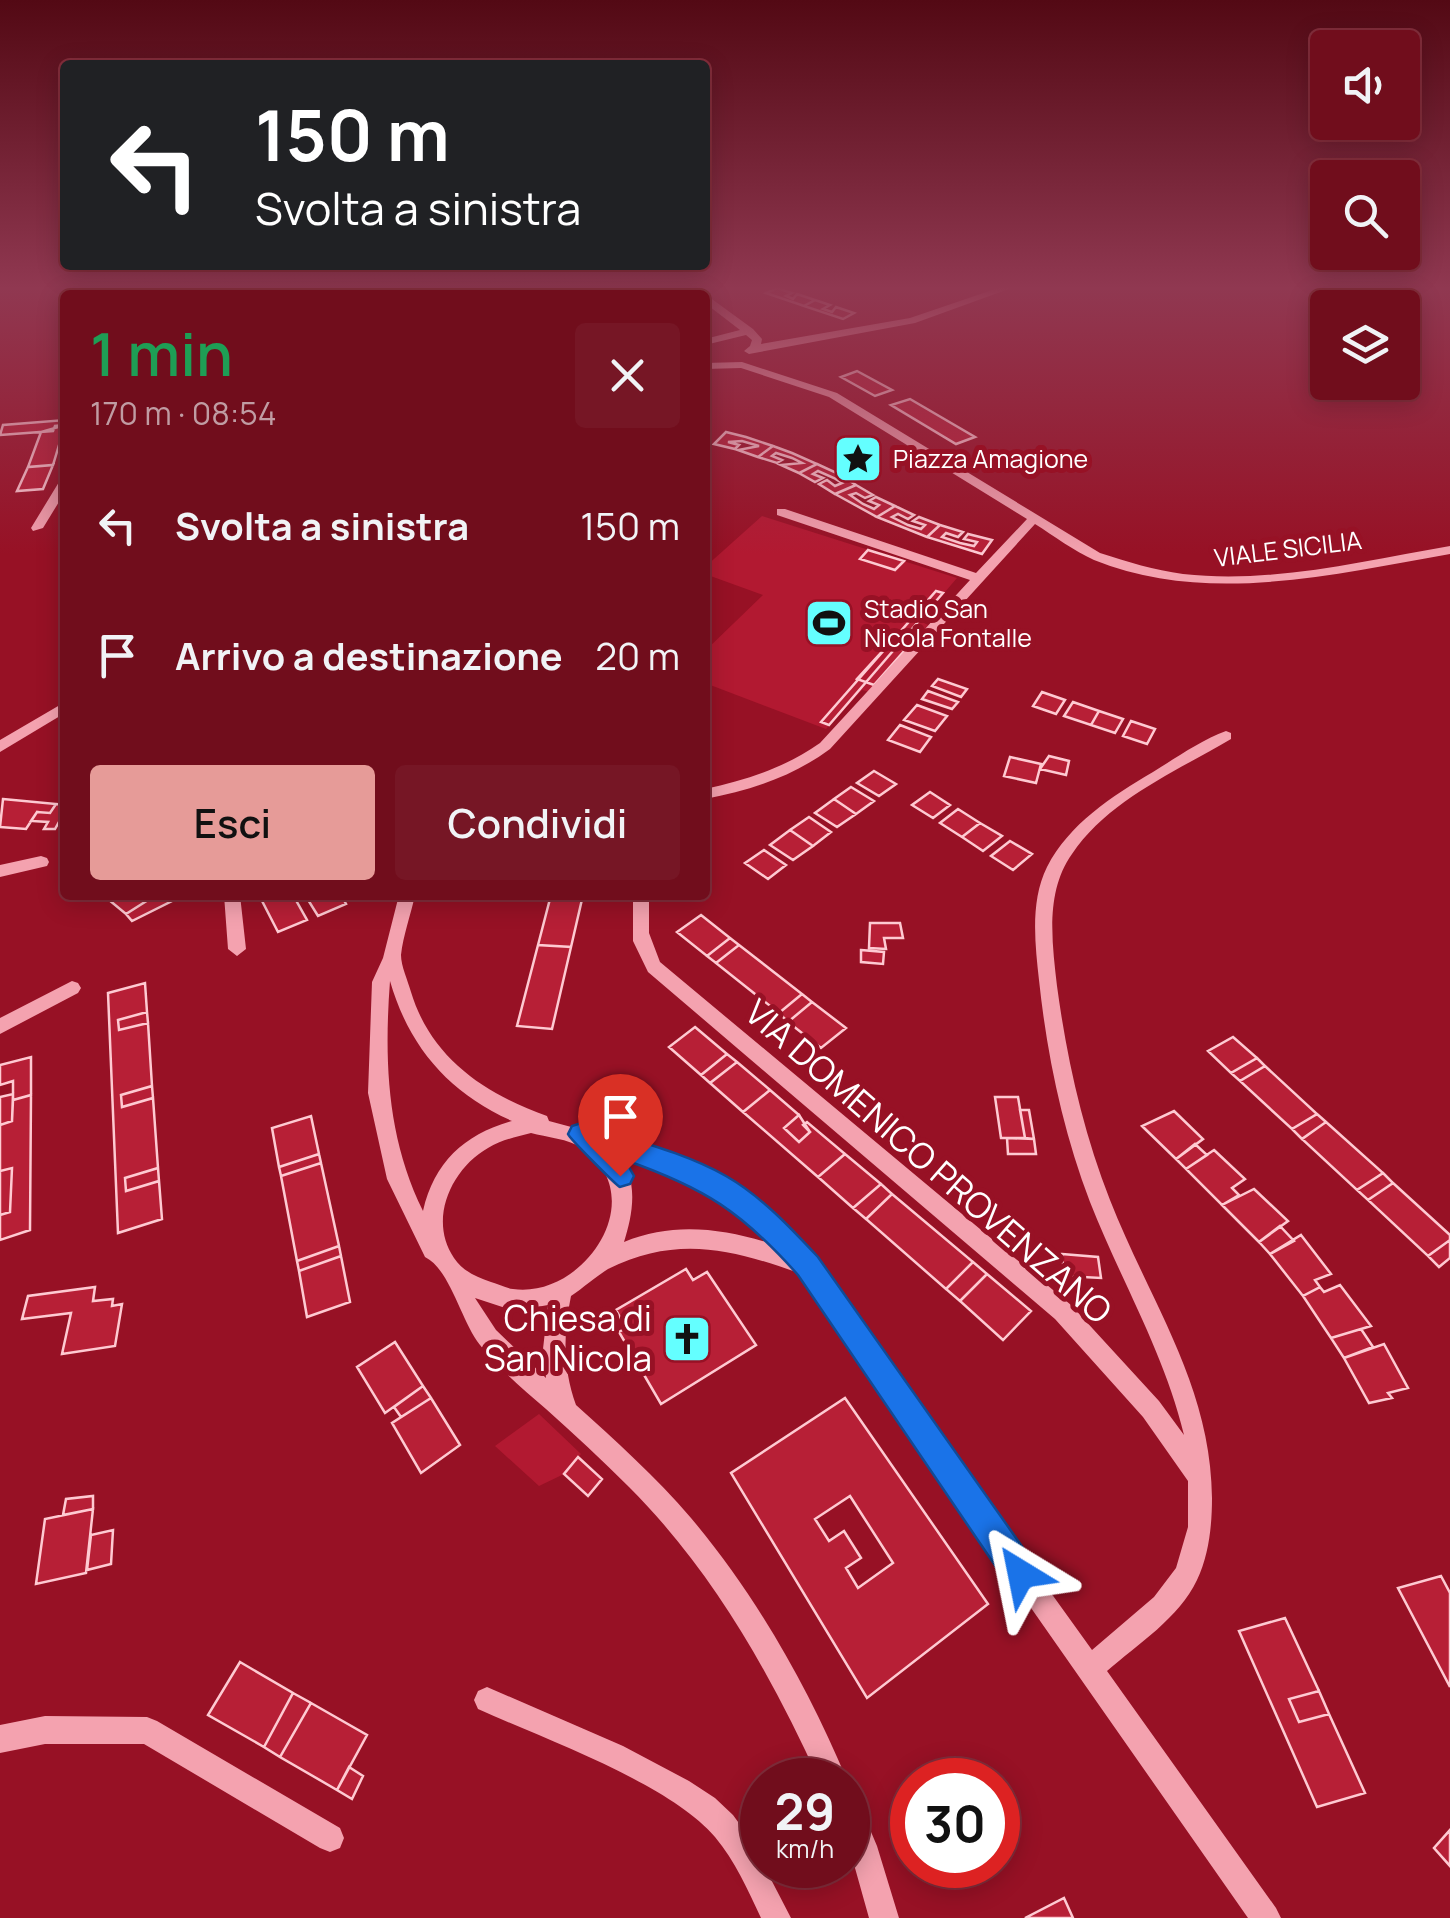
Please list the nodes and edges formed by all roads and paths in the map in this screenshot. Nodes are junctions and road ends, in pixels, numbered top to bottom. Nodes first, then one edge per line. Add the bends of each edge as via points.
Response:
1 (776, 376) edge
2 (60, 490) edge
3 (781, 512) dead end
4 (1034, 518) junction
5 (37, 528) dead end
6 (1450, 550) edge
7 (982, 579) junction
8 (60, 709) edge
9 (1226, 736) dead end
10 (0, 746) edge
11 (710, 793) edge
12 (41, 862) dead end
13 (0, 871) edge
14 (233, 900) edge
15 (406, 900) edge
16 (640, 900) edge
17 (238, 950) dead end
18 (392, 958) junction
19 (72, 988) dead end
20 (0, 1026) edge
21 (572, 1131) junction
22 (440, 1256) junction
23 (602, 1262) junction
24 (808, 1266) junction
25 (459, 1280) junction
26 (562, 1290) junction
27 (568, 1412) junction
28 (1200, 1478) junction
29 (1088, 1670) junction
30 (487, 1700) dead end
31 (0, 1740) edge
32 (823, 1758) edge
33 (330, 1838) dead end
34 (870, 1870) edge
35 (776, 1918) edge
36 (884, 1918) edge
37 (1266, 1918) edge

1 - 4 street, VIALE SICILIA via 834,395
2 - 5 street
3 - 7 street
4 - 6 street, VIALE SICILIA via 1134,572 1211,582
4 - 7 street
7 - 11 street via 817,753 764,780
8 - 10 street
9 - 28 street via 1106,810 1077,838 1054,870 1044,926 1057,1057 1074,1126 1180,1377
12 - 13 street
14 - 17 street
15 - 18 street
16 - 28 street, VIA DOMENICO PROVENZANO via 638,932 654,967 1062,1312 1151,1409
18 - 21 street via 412,1022 457,1078 526,1118
18 - 22 street via 380,982 378,1093 397,1179
19 - 20 street
21 - 22 street via 530,1125 505,1130 457,1160 433,1204
21 - 23 street via 605,1151 626,1195 614,1247
21 - 24 street via 718,1185 773,1227
22 - 25 street
23 - 24 street via 667,1239 708,1236
23 - 26 street
24 - 29 street
25 - 26 street via 519,1300
25 - 27 street via 475,1320 506,1358
26 - 27 street via 552,1349
27 - 32 street via 684,1528 736,1600
28 - 29 street via 1200,1527 1188,1574 1163,1606
29 - 37 street
30 - 35 street via 697,1802 722,1822
31 - 33 street via 45,1730 146,1731
34 - 36 street

